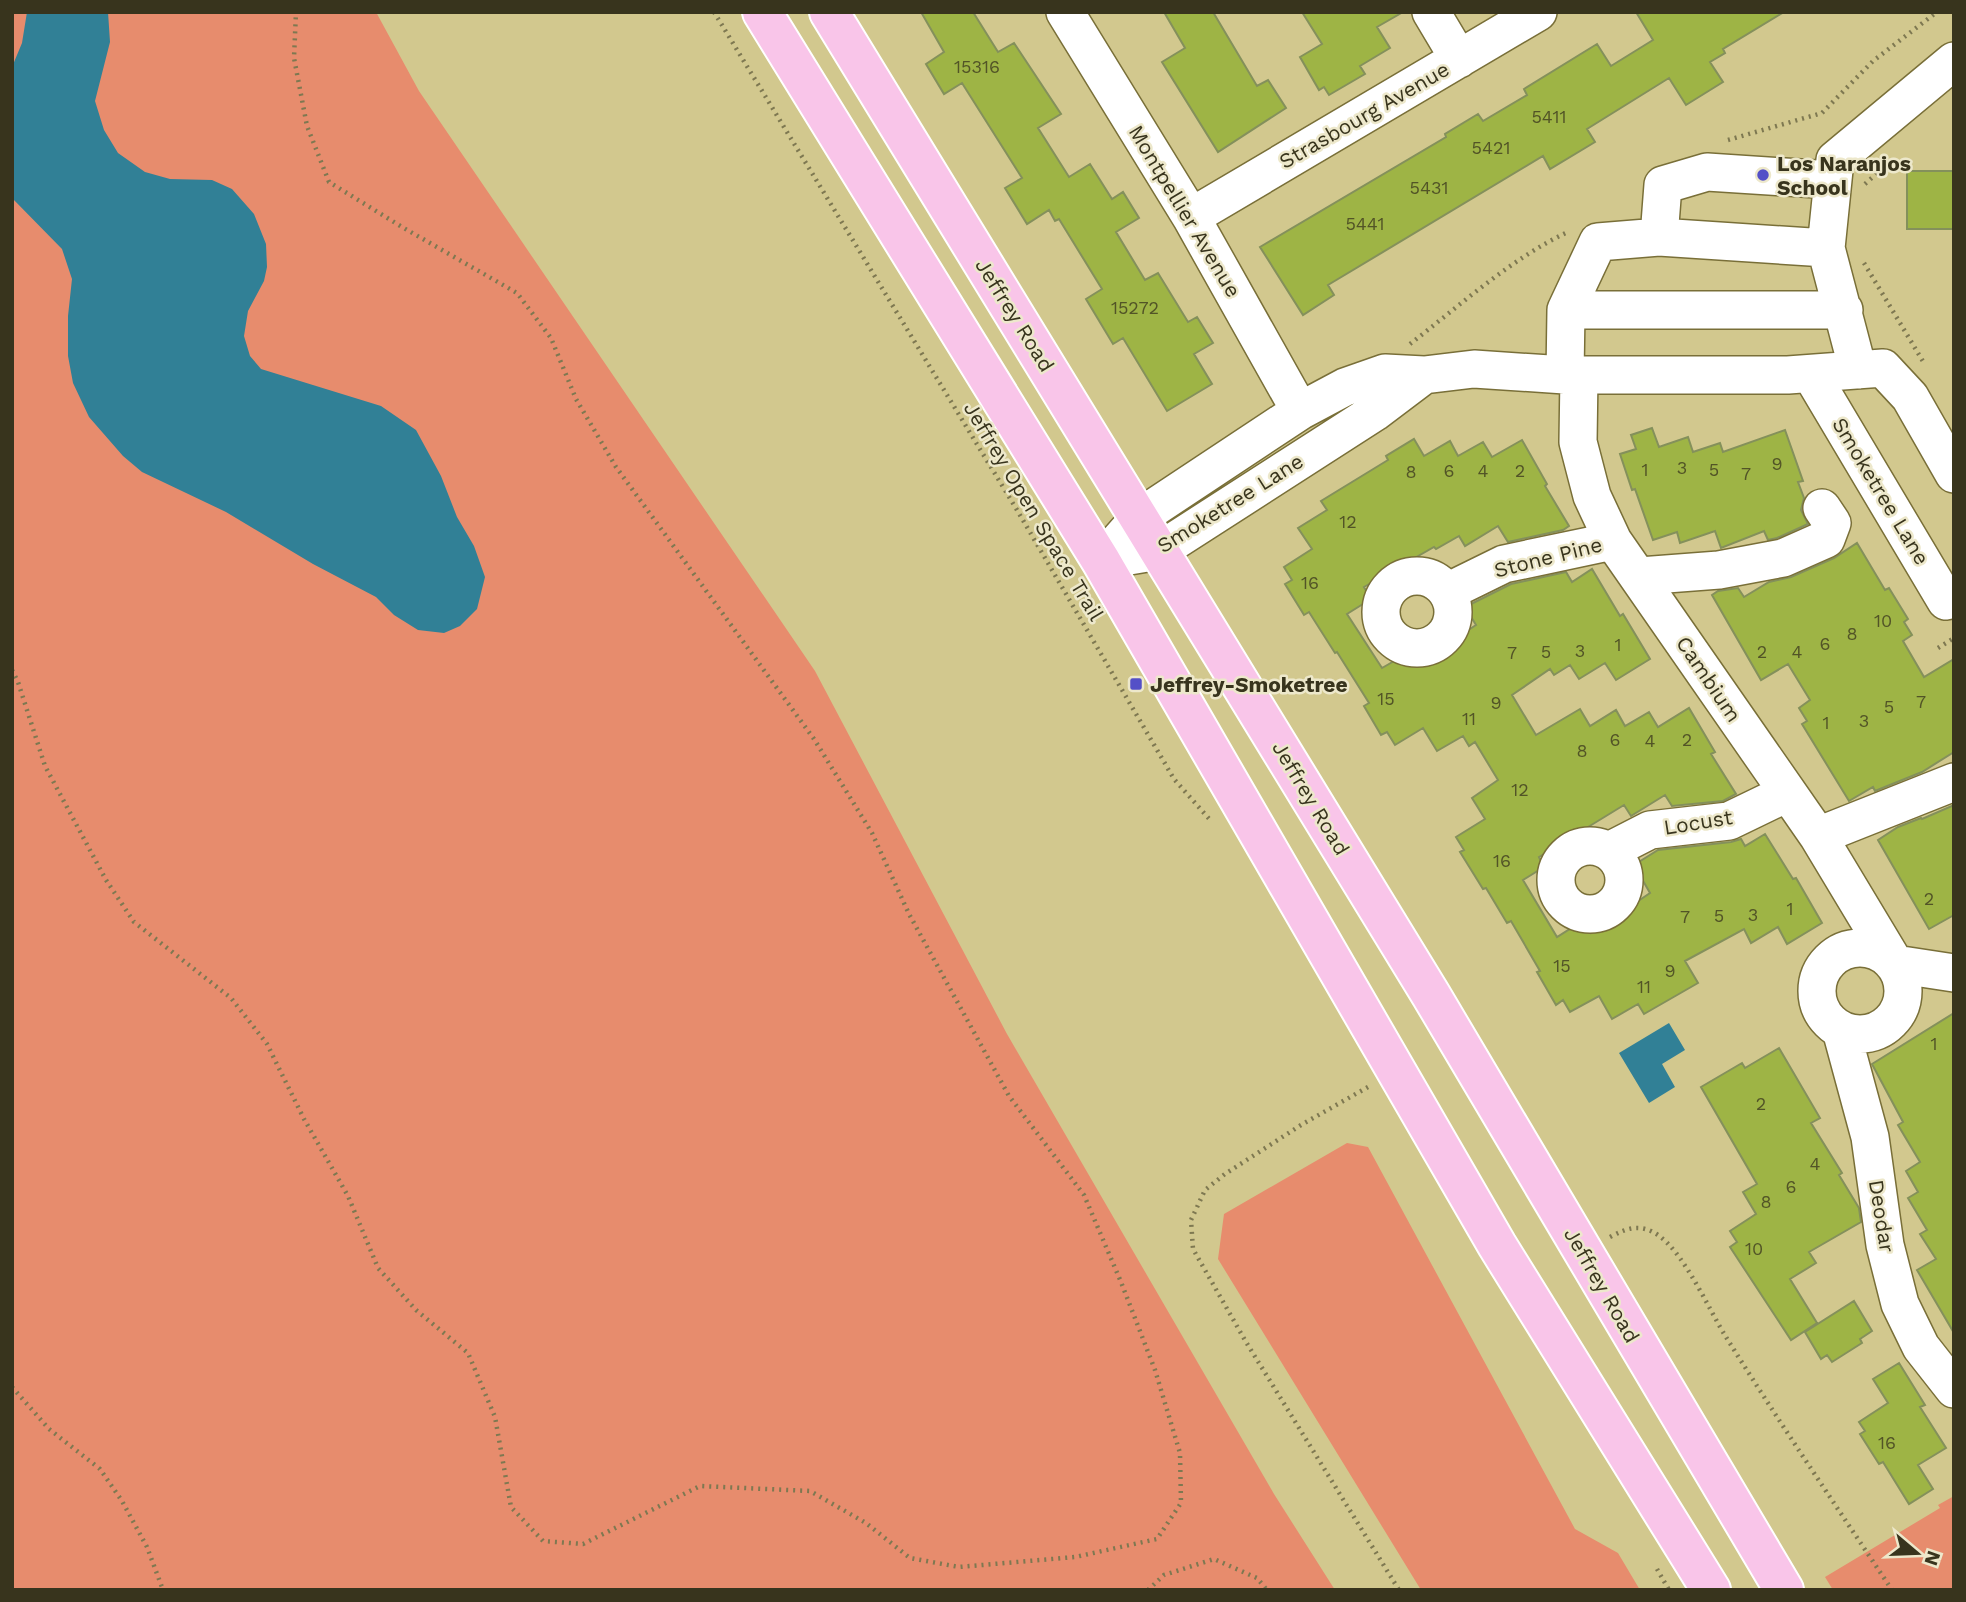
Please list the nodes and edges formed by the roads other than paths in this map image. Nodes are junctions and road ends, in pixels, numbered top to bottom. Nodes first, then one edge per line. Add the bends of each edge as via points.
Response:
1 (762, 12) edge
2 (829, 12) edge
3 (1065, 12) edge
4 (1431, 12) edge
5 (1538, 12) edge
6 (1459, 59) junction
7 (1954, 61) edge
8 (1845, 188) junction
9 (1191, 217) junction
10 (1659, 237) junction
11 (1826, 248) junction
12 (1566, 310) junction
13 (1843, 310) junction
14 (1858, 370) junction
15 (1811, 373) junction
16 (1424, 374) junction
17 (1572, 374) junction
18 (1300, 411) junction
19 (1954, 474) edge
20 (1822, 508) dead end
21 (1140, 517) junction
22 (1613, 541) junction
23 (1159, 551) junction
24 (1101, 561) junction
25 (1640, 576) junction
26 (1447, 592) dead end
27 (1954, 596) edge
28 (1954, 782) edge
29 (1787, 793) junction
30 (1818, 836) junction
31 (1609, 851) dead end
32 (1895, 964) junction
33 (1954, 973) edge
34 (1841, 1030) junction
35 (1954, 1389) edge
36 (1711, 1590) edge
37 (1784, 1590) edge

1 - 24 main road
2 - 21 main road, Jeffrey Road
3 - 9 street, Montpellier Avenue
4 - 6 street
5 - 6 street, Strasbourg Avenue
6 - 9 street, Strasbourg Avenue
7 - 8 street via 1835,160
8 - 10 street via 1707,172 1664,185
8 - 11 street
9 - 18 street, Montpellier Avenue
10 - 11 street
10 - 12 street via 1598,242
11 - 13 street
12 - 13 street
12 - 17 street, Cambium
13 - 14 street
14 - 15 street, Smoketree Lane
14 - 19 street, Smoketree Lane via 1883,368 1910,397
15 - 17 street, Smoketree Lane
15 - 27 street, Smoketree Lane via 1946,601
16 - 17 street, Smoketree Lane via 1474,369
16 - 18 street, Smoketree Lane via 1385,373 1345,387
16 - 23 street, Smoketree Lane via 1375,412
17 - 22 street, Cambium via 1578,442 1592,496
18 - 21 street, Smoketree Lane
20 - 25 street via 1832,523 1826,539 1783,558 1719,570
21 - 23 main road, Jeffrey Road
21 - 24 street, Smoketree Lane
22 - 25 street, Cambium
22 - 26 street, Stone Pine via 1504,564
23 - 24 street, Smoketree Lane
23 - 37 main road, Jeffrey Road via 1417,972
24 - 36 main road via 1503,1256
25 - 29 street, Cambium
28 - 30 street
29 - 30 street, Cambium
29 - 31 street, Locust via 1729,821 1650,830
30 - 32 street, Cambium
32 - 33 street
32 - 34 street via 1904,990 1894,1018 1870,1033
32 - 34 street, Deodar via 1872,949 1858,947 1832,958 1818,981 1817,995 1829,1021
34 - 35 street, Deodar via 1871,1138 1885,1245 1900,1304 1921,1347

